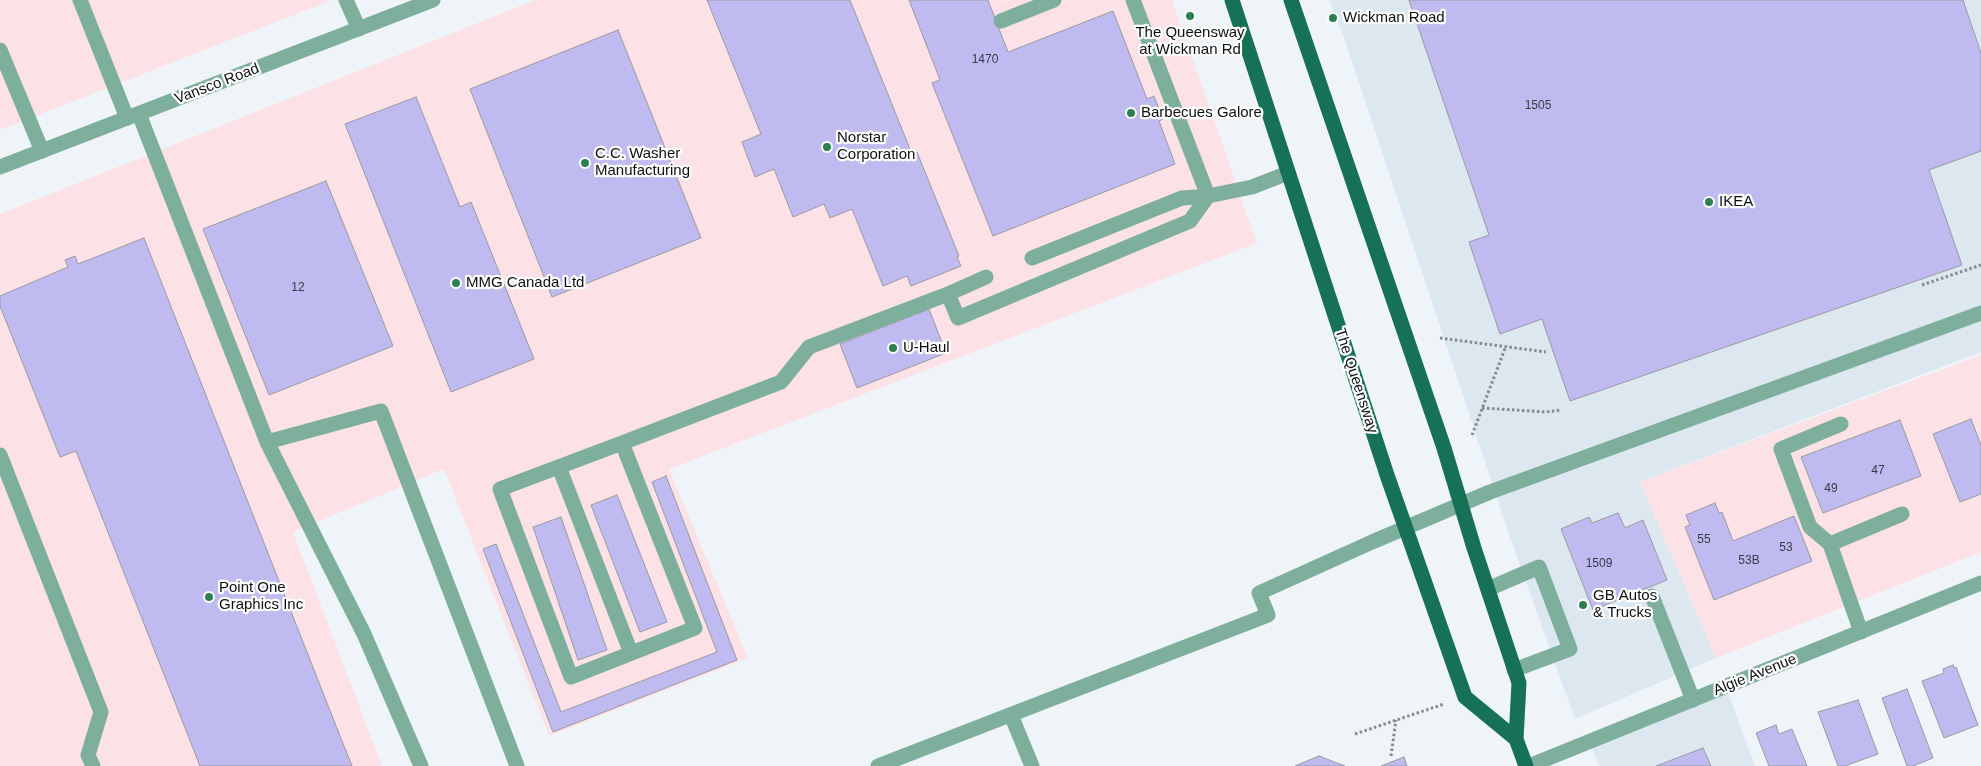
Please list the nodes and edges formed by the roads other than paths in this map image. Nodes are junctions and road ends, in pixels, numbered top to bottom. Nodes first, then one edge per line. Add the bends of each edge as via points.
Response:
1 (80, 0) edge
2 (346, 0) edge
3 (433, 0) edge
4 (1054, 0) edge
5 (1133, 0) edge
6 (1232, 0) edge
7 (1291, 0) edge
8 (1001, 20) dead end
9 (359, 29) junction
10 (0, 50) edge
11 (133, 116) junction
12 (42, 151) junction
13 (0, 167) edge
14 (1288, 173) junction
15 (1208, 196) junction
16 (1032, 258) dead end
17 (986, 277) dead end
18 (948, 294) junction
19 (1981, 313) edge
20 (1841, 424) dead end
21 (267, 442) junction
22 (622, 443) junction
23 (0, 455) edge
24 (559, 467) junction
25 (1461, 504) junction
26 (1902, 514) dead end
27 (1405, 528) junction
28 (1830, 544) junction
29 (1981, 582) edge
30 (1488, 589) junction
31 (1652, 596) dead end
32 (1861, 632) junction
33 (631, 654) junction
34 (1514, 670) junction
35 (1693, 700) junction
36 (1011, 715) junction
37 (1516, 739) junction
38 (92, 766) edge
39 (421, 766) edge
40 (517, 766) edge
41 (878, 766) edge
42 (1032, 766) edge
43 (1527, 766) edge

1 - 11 street
2 - 9 street
3 - 9 street, Vansco Road
4 - 8 street
5 - 15 street
6 - 14 main road, The Queensway
7 - 25 main road
9 - 11 street, Vansco Road
10 - 12 street
11 - 12 street, Vansco Road
11 - 21 street
12 - 13 street, Vansco Road
14 - 15 street via 1252,187
14 - 27 main road, The Queensway
15 - 16 street via 1182,198
15 - 18 street via 1190,221 958,318
17 - 18 street
18 - 22 street via 809,347 781,382
19 - 25 street
20 - 28 street via 1780,449 1810,526
21 - 39 street via 364,634
21 - 40 street via 381,411
22 - 24 street
22 - 33 street via 695,628
23 - 38 street via 100,712 88,755
24 - 33 street
24 - 33 street via 500,489 571,677
25 - 27 street
25 - 30 main road
26 - 28 street
27 - 36 street via 1259,593 1268,615
27 - 37 main road, The Queensway via 1465,697
28 - 32 street
29 - 32 street, Algie Avenue
30 - 34 main road
30 - 34 street via 1539,567 1570,649
31 - 35 street
32 - 35 street, Algie Avenue
34 - 37 main road via 1519,683
35 - 43 street, Algie Avenue
36 - 41 street
36 - 42 street
37 - 43 main road

